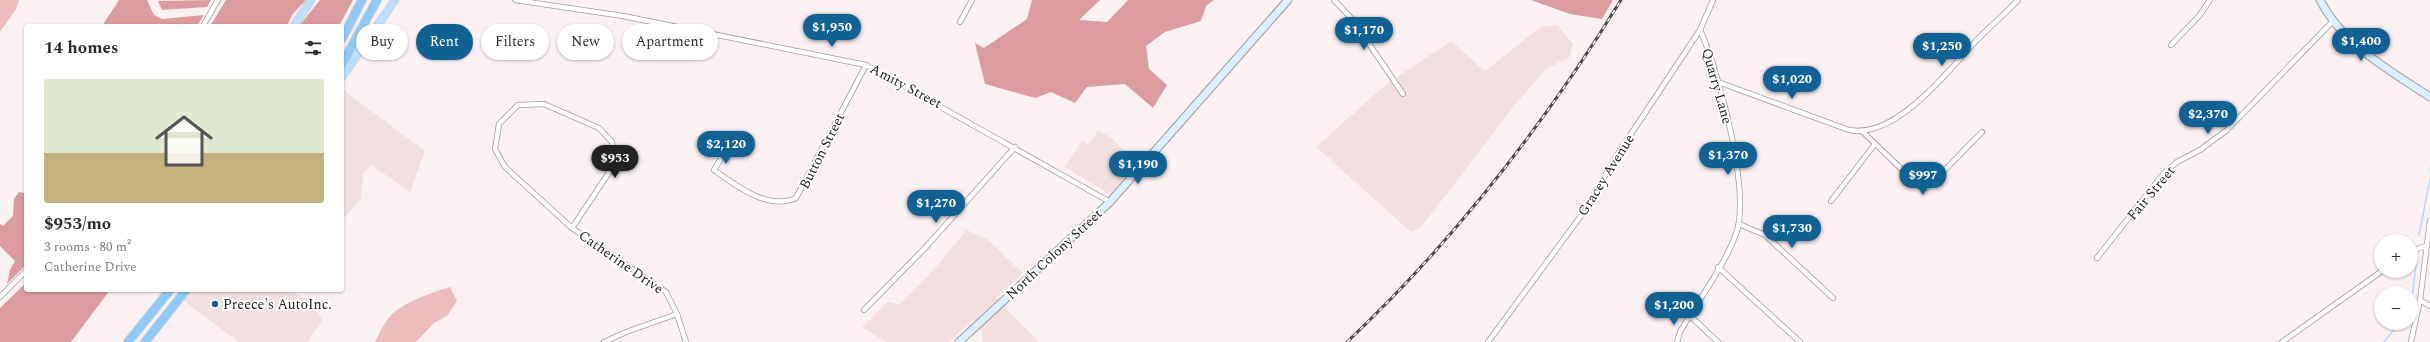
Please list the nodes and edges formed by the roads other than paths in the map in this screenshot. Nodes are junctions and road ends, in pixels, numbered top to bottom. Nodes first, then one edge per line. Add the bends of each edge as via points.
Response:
1 (218, 0) edge
2 (311, 0) edge
3 (362, 0) edge
4 (377, 0) edge
5 (395, 0) edge
6 (515, 0) edge
7 (972, 0) edge
8 (1288, 0) edge
9 (1334, 0) edge
10 (1713, 0) edge
11 (2018, 0) edge
12 (2210, 0) edge
13 (2320, 0) edge
14 (2333, 21) junction
15 (960, 22) dead end
16 (204, 24) edge
17 (295, 24) edge
18 (1700, 30) junction
19 (344, 35) edge
20 (2171, 45) dead end
21 (344, 60) edge
22 (866, 65) junction
23 (344, 75) edge
24 (1718, 82) junction
25 (1403, 94) dead end
26 (2430, 97) edge
27 (1863, 132) junction
28 (1982, 132) dead end
29 (1875, 144) junction
30 (1015, 147) junction
31 (725, 152) dead end
32 (1831, 201) dead end
33 (1110, 202) junction
34 (2430, 221) edge
35 (1739, 224) junction
36 (572, 228) junction
37 (2426, 246) junction
38 (2418, 249) edge
39 (2097, 258) dead end
40 (1718, 267) junction
41 (24, 273) edge
42 (2374, 277) edge
43 (168, 292) edge
44 (184, 292) edge
45 (0, 297) edge
46 (1833, 298) dead end
47 (2420, 300) junction
48 (2430, 306) edge
49 (864, 310) dead end
50 (677, 314) junction
51 (1689, 315) junction
52 (128, 342) edge
53 (145, 342) edge
54 (604, 342) edge
55 (686, 342) edge
56 (959, 342) edge
57 (1488, 342) edge
58 (1677, 342) edge
59 (1718, 342) edge
60 (1800, 342) edge
61 (2282, 342) edge
62 (2411, 342) edge

1 - 16 street
2 - 17 main road
3 - 19 highway
4 - 21 highway
5 - 23 main road
6 - 22 street, Amity Street via 623,16
7 - 15 street
8 - 33 main road, North Colony Street
9 - 25 street via 1353,20
10 - 18 street, Gracey Avenue
11 - 27 street via 1926,95 1896,117
12 - 20 street via 2199,16
13 - 14 main road
14 - 26 main road via 2376,61
14 - 39 street, Fair Street via 2227,130 2164,173
18 - 24 street, Quarry Lane
18 - 57 street, Gracey Avenue via 1617,155 1583,213
22 - 30 street, Amity Street
22 - 31 street, Button Street via 796,198 788,200 758,196 743,189 714,170
24 - 27 street via 1849,130
24 - 35 street, Quarry Lane via 1735,151
27 - 29 street
28 - 29 street via 1927,188 1919,186
29 - 32 street
30 - 33 street, Amity Street
30 - 49 street via 930,242
33 - 56 main road, North Colony Street
34 - 37 street
35 - 40 street, Quarry Lane via 1733,242
35 - 46 street via 1765,235
36 - 36 street, Catherine Drive via 615,159 612,142 599,128 544,104 518,106 499,124 495,149 505,167
36 - 50 street, Catherine Drive via 666,292
37 - 38 street
37 - 47 street
40 - 51 street, Quarry Lane
40 - 60 street
41 - 45 street
42 - 61 street
43 - 52 highway
44 - 53 highway
47 - 48 street
47 - 62 street
50 - 54 street
50 - 55 street, Catherine Drive
51 - 58 street, Quarry Lane
51 - 59 street

